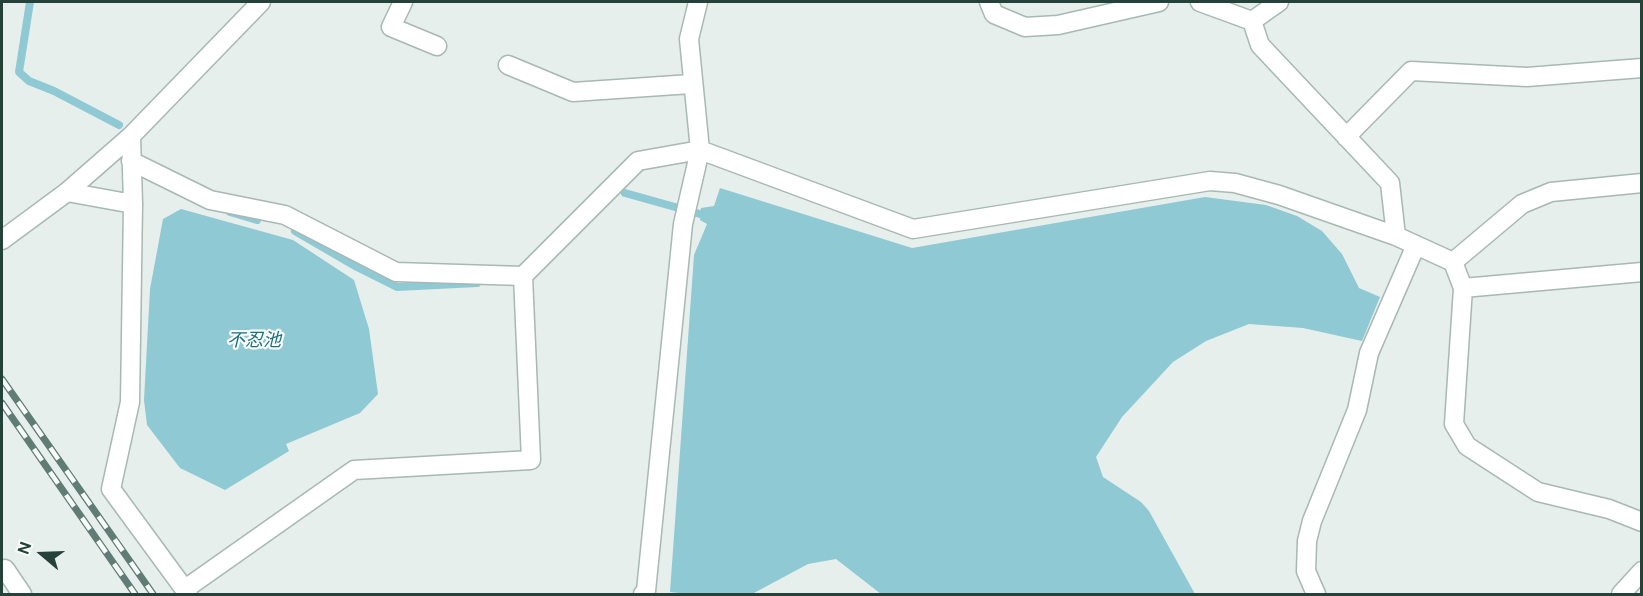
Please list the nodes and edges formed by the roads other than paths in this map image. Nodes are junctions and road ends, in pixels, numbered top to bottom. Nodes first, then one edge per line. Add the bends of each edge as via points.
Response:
1 (261, 2) edge
2 (403, 2) edge
3 (698, 2) edge
4 (989, 2) edge
5 (1159, 2) edge
6 (1200, 2) edge
7 (1279, 2) edge
8 (1252, 21) junction
9 (437, 46) dead end
10 (508, 65) dead end
11 (1641, 68) edge
12 (691, 84) junction
13 (131, 136) junction
14 (1346, 137) junction
15 (700, 150) junction
16 (131, 161) junction
17 (1641, 183) edge
18 (67, 192) junction
19 (133, 204) junction
20 (1396, 236) junction
21 (2, 240) edge
22 (1416, 245) junction
23 (1453, 262) junction
24 (1641, 272) edge
25 (523, 276) junction
26 (1462, 288) junction
27 (1641, 522) edge
28 (5, 569) dead end
29 (1641, 571) edge
30 (186, 592) edge
31 (22, 594) edge
32 (643, 594) edge
33 (1316, 594) edge
34 (1621, 594) edge

1 - 13 street
2 - 9 street via 391,27
3 - 12 street via 689,39
4 - 5 street via 994,14 1024,27 1058,25
6 - 8 street
7 - 8 street
8 - 14 street via 1260,45
10 - 12 street via 573,92
11 - 14 street via 1527,77 1411,71
12 - 15 street
13 - 16 street
13 - 18 street
14 - 20 street via 1390,183
15 - 20 street via 914,229 1210,181 1235,183 1279,195
15 - 25 street via 638,161
15 - 32 street via 683,224
16 - 19 street
16 - 25 street via 210,200 285,215 396,272
17 - 23 street via 1551,192 1522,204
18 - 19 street
18 - 21 street
19 - 30 street via 130,402 111,489
20 - 22 street
22 - 23 street
22 - 33 street via 1369,353 1358,410 1306,541 1306,571
23 - 26 street
24 - 26 street
25 - 30 street via 531,460 354,470
26 - 27 street via 1454,424 1467,446 1538,492 1609,509
28 - 31 street
29 - 34 street

